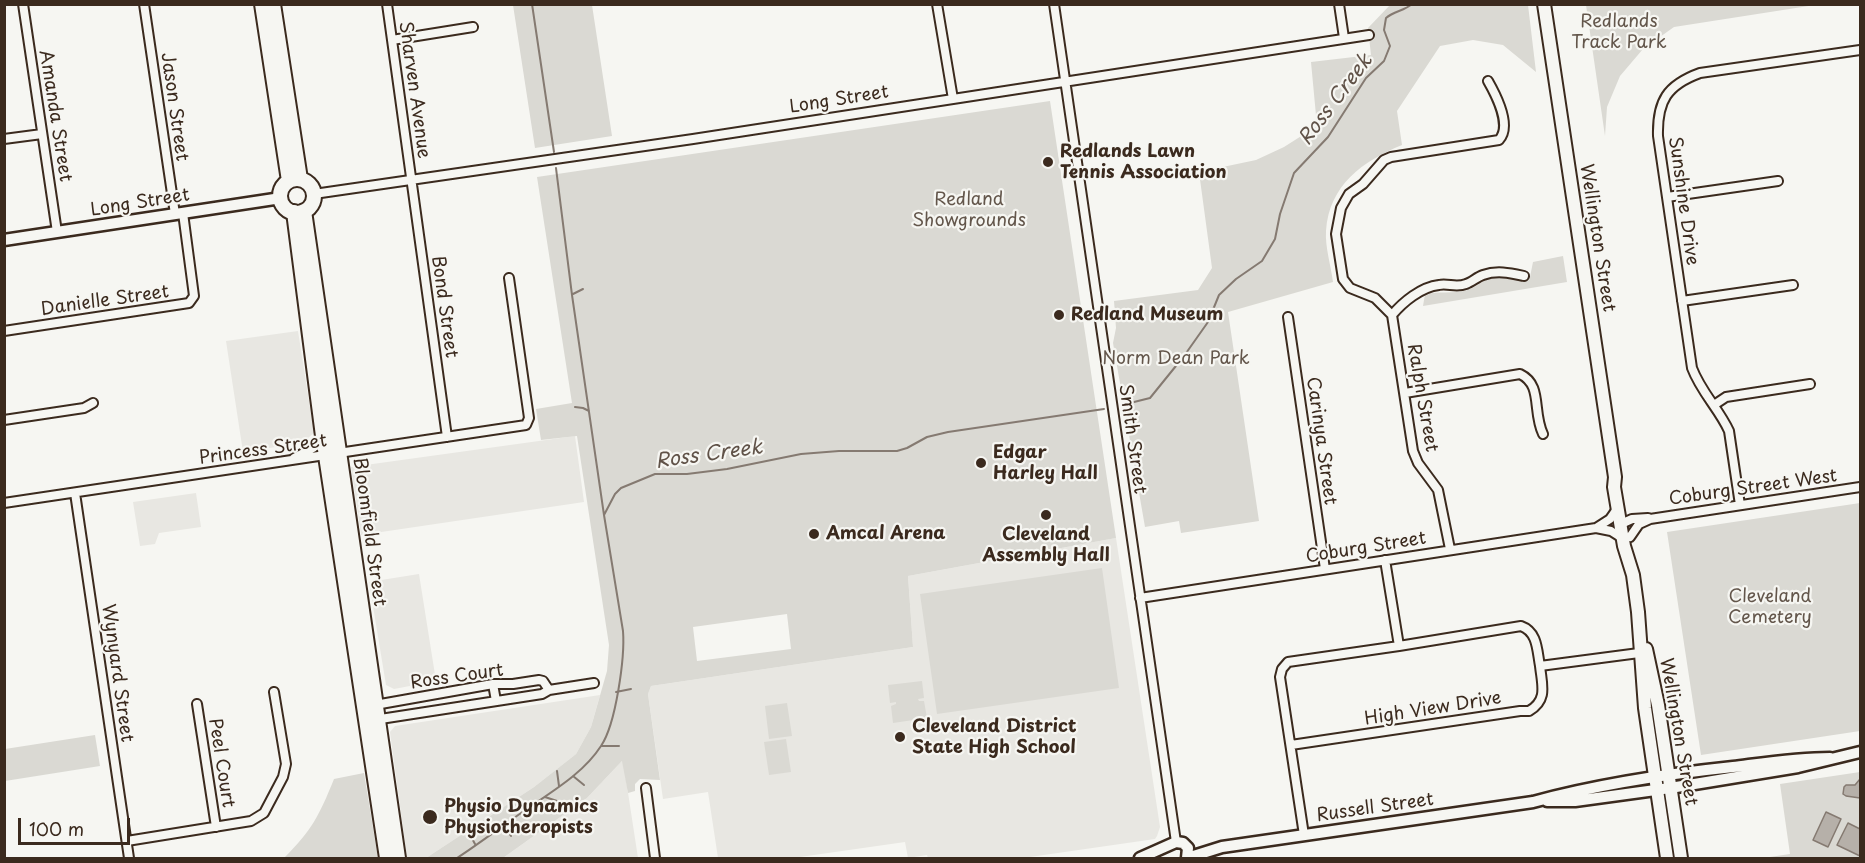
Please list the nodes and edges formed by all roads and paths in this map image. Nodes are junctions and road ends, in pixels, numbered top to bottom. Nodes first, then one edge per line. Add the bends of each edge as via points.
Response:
1 (23, 4) edge
2 (144, 4) edge
3 (262, 4) edge
4 (273, 4) edge
5 (387, 4) edge
6 (937, 4) edge
7 (1054, 4) edge
8 (1339, 4) edge
9 (1544, 4) edge
10 (473, 27) dead end
11 (1369, 34) dead end
12 (1344, 38) junction
13 (392, 40) junction
14 (1860, 50) edge
15 (1488, 81) dead end
16 (1065, 82) junction
17 (953, 99) junction
18 (42, 134) junction
19 (4, 139) edge
20 (295, 180) junction
21 (411, 180) junction
22 (1778, 181) dead end
23 (314, 194) junction
24 (1666, 197) junction
25 (281, 198) junction
26 (299, 211) junction
27 (179, 214) junction
28 (57, 232) junction
29 (4, 240) edge
30 (1524, 276) dead end
31 (509, 278) dead end
32 (1793, 285) dead end
33 (1682, 301) junction
34 (1392, 315) junction
35 (1288, 317) dead end
36 (4, 331) edge
37 (1810, 384) dead end
38 (1405, 393) junction
39 (93, 403) dead end
40 (1714, 405) junction
41 (4, 420) edge
42 (1543, 434) dead end
43 (324, 436) junction
44 (447, 437) junction
45 (333, 454) junction
46 (288, 461) junction
47 (1615, 477) junction
48 (1860, 487) edge
49 (75, 493) junction
50 (4, 503) edge
51 (1740, 505) junction
52 (1618, 508) junction
53 (1650, 519) junction
54 (1623, 522) junction
55 (1596, 528) junction
56 (1626, 538) junction
57 (1450, 549) junction
58 (1385, 560) junction
59 (1325, 569) junction
60 (1140, 598) junction
61 (1638, 612) junction
62 (1399, 646) junction
63 (1639, 653) junction
64 (1540, 666) junction
65 (594, 683) dead end
66 (493, 684) junction
67 (549, 690) junction
68 (274, 692) dead end
69 (496, 701) junction
70 (197, 704) dead end
71 (370, 706) junction
72 (372, 721) junction
73 (1291, 746) junction
74 (1860, 752) edge
75 (1830, 758) junction
76 (1668, 774) junction
77 (1655, 776) junction
78 (646, 788) dead end
79 (1664, 789) junction
80 (1533, 802) junction
81 (216, 827) junction
82 (1305, 835) junction
83 (127, 841) junction
84 (1177, 844) junction
85 (1222, 847) junction
86 (129, 858) edge
87 (387, 858) edge
88 (398, 858) edge
89 (655, 858) edge
90 (1140, 858) edge
91 (1169, 858) edge
92 (1187, 858) edge
93 (1667, 858) edge
94 (1681, 858) edge

1 - 18 street, Amanda Street
2 - 27 street, Jason Street
3 - 20 highway
4 - 20 highway
5 - 13 street, Sharven Avenue
6 - 17 street
7 - 16 street, Smith Street
8 - 12 street
9 - 47 main road, Wellington Street
10 - 13 street
11 - 12 street, Long Street
12 - 16 street, Long Street
13 - 21 street, Sharven Avenue
14 - 24 street, Sunshine Drive via 1686,78 1661,103 1657,117
15 - 34 street via 1500,102 1504,130 1499,140 1384,160 1349,194 1341,208 1336,234 1343,279 1350,288 1376,298
16 - 17 street, Long Street
16 - 60 street, Smith Street
17 - 21 street, Long Street
18 - 19 street
18 - 28 street, Amanda Street
20 - 23 highway via 309,184
20 - 25 highway via 282,188
21 - 23 street, Long Street
21 - 44 street, Bond Street
22 - 24 street
23 - 26 highway via 312,204
24 - 33 street, Sunshine Drive
25 - 26 highway via 285,207
25 - 27 main road, Long Street
26 - 43 highway, Bloomfield Street
26 - 45 highway, Bloomfield Street
27 - 28 main road, Long Street
27 - 36 street, Danielle Street via 194,296 189,303
28 - 29 main road, Long Street
30 - 34 street via 1500,271 1481,275 1468,284 1439,284 1423,290
31 - 44 street, Princess Street via 529,418 526,425
32 - 33 street
33 - 40 street, Sunshine Drive via 1692,368
34 - 38 street, Ralph Street
35 - 59 street, Carinya Street
37 - 40 street via 1726,397
38 - 42 street via 1520,374 1533,383
38 - 57 street, Ralph Street via 1413,451 1438,490
39 - 41 street via 84,408
40 - 51 street, Sunshine Drive via 1729,431
43 - 45 highway, Bloomfield Street
43 - 46 street via 313,448
44 - 45 street, Princess Street
45 - 46 street, Princess Street
45 - 71 highway, Bloomfield Street
46 - 49 street, Princess Street
47 - 52 main road, Wellington Street
47 - 54 main road, Wellington Street via 1620,485
48 - 51 street, Coburg Street West
49 - 50 street, Princess Street
49 - 83 street, Wynyard Street
51 - 53 street, Coburg Street West
52 - 54 main road, Wellington Street
52 - 55 street
53 - 54 street, Coburg Street West
53 - 56 street, Coburg Street West
54 - 56 main road, Wellington Street
55 - 56 street
55 - 57 street, Coburg Street
56 - 61 main road, Wellington Street
57 - 58 street, Coburg Street
58 - 59 street, Coburg Street
58 - 62 street
59 - 60 street, Coburg Street
60 - 84 street, Smith Street
61 - 63 main road, Wellington Street
61 - 76 main road, Wellington Street
62 - 64 street, High View Drive via 1521,626 1534,635
62 - 73 street, High View Drive via 1288,662 1280,677
63 - 64 street
63 - 77 main road, Wellington Street
64 - 73 street, High View Drive via 1542,696 1540,703 1529,711
65 - 67 street, Ross Court
66 - 67 street, Ross Court via 539,680
66 - 69 street
66 - 71 street, Ross Court
67 - 69 street, Ross Court
68 - 81 street via 286,764 283,777 264,813 252,821
69 - 72 street, Ross Court
70 - 81 street, Peel Court
71 - 72 highway, Bloomfield Street
72 - 87 highway, Bloomfield Street
72 - 88 highway, Bloomfield Street
73 - 82 street, High View Drive
74 - 75 main road
75 - 76 main road, Russell Street via 1799,758
75 - 79 main road, Russell Street
76 - 77 main road, Russell Street
76 - 79 main road, Wellington Street
77 - 79 main road, Wellington Street
77 - 80 main road, Russell Street
78 - 89 street
79 - 80 main road, Russell Street via 1575,801
79 - 93 main road, Wellington Street
79 - 94 main road, Wellington Street
80 - 82 main road, Russell Street
81 - 83 street
82 - 85 main road, Russell Street
83 - 86 street, Wynyard Street
84 - 85 main road, Russell Street
84 - 90 main road, Russell Street
84 - 91 main road via 1167,852
84 - 92 main road via 1189,851
85 - 92 main road, Russell Street

